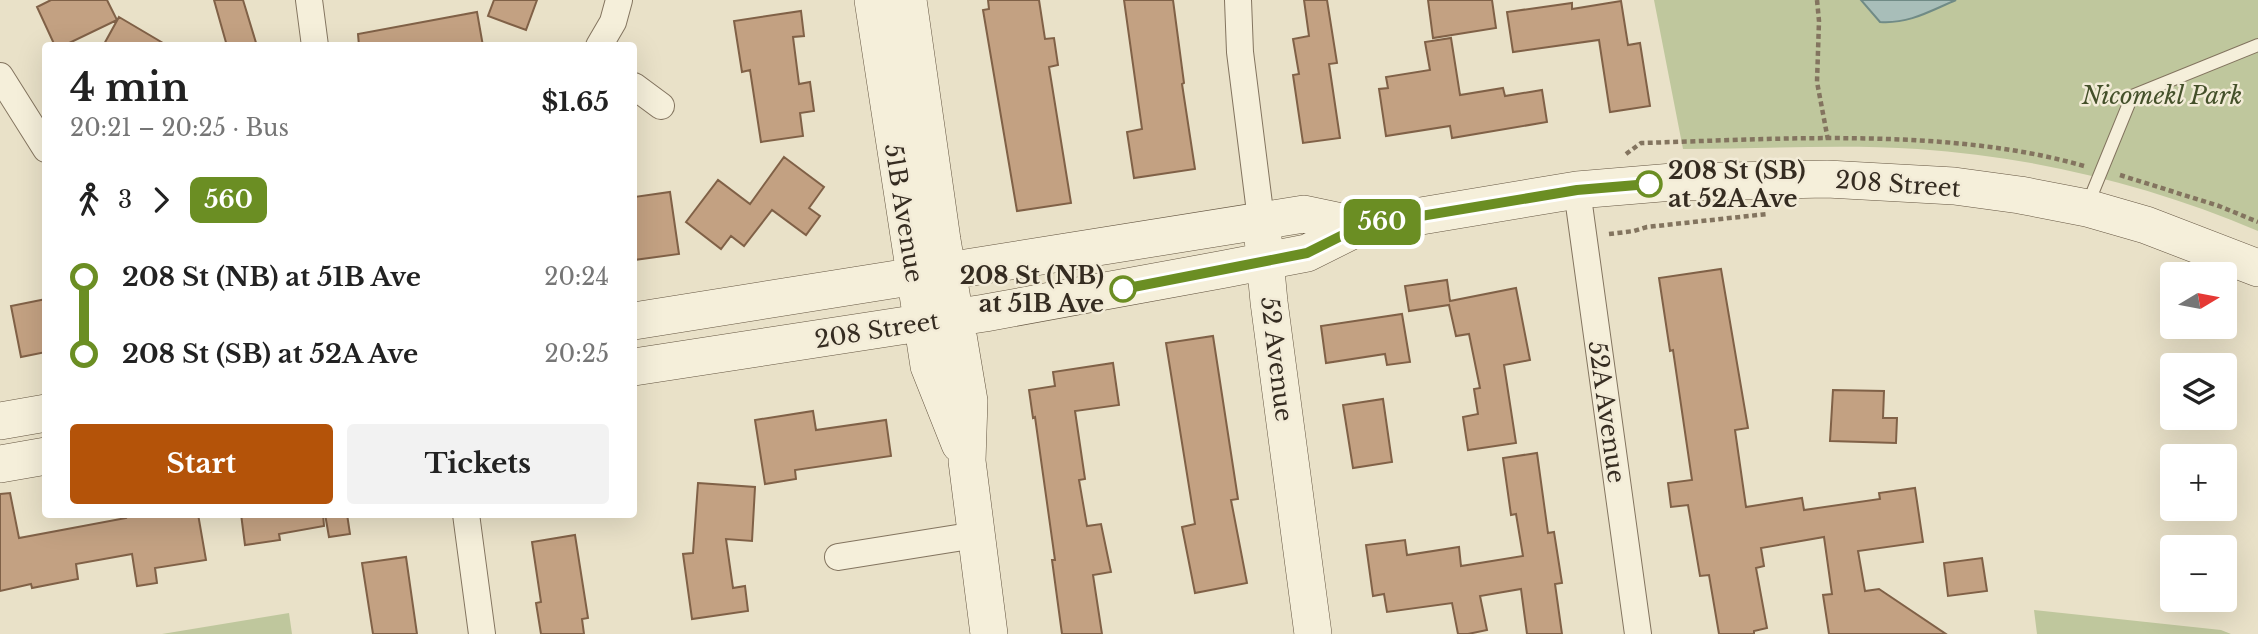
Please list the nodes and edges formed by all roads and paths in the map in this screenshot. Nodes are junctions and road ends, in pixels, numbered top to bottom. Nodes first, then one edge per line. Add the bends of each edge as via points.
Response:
1 (309, 0) edge
2 (619, 0) edge
3 (873, 0) edge
4 (908, 0) edge
5 (1238, 0) edge
6 (1817, 0) edge
7 (314, 42) edge
8 (601, 42) edge
9 (2258, 46) edge
10 (0, 76) edge
11 (637, 88) edge
12 (661, 106) dead end
13 (1828, 140) junction
14 (42, 143) edge
15 (1640, 143) dead end
16 (2080, 164) dead end
17 (2120, 176) dead end
18 (1577, 190) junction
19 (2087, 208) junction
20 (1778, 213) dead end
21 (1261, 220) junction
22 (2258, 222) edge
23 (1361, 226) junction
24 (1618, 233) dead end
25 (1265, 261) junction
26 (2258, 268) edge
27 (931, 275) junction
28 (938, 320) junction
29 (637, 321) edge
30 (637, 367) edge
31 (42, 414) edge
32 (0, 421) edge
33 (42, 457) edge
34 (0, 464) edge
35 (467, 518) edge
36 (976, 535) junction
37 (838, 557) dead end
38 (482, 634) edge
39 (989, 634) edge
40 (1313, 634) edge
41 (1638, 634) edge

1 - 7 street
2 - 8 street
3 - 27 main road, 51B Avenue
4 - 27 main road, 51B Avenue
5 - 21 street, 52 Avenue
6 - 13 path via 1817,82
9 - 19 lane via 2132,96
10 - 14 street
11 - 12 street
13 - 15 path
13 - 16 path via 1912,140 2001,149
17 - 22 path
18 - 19 main road, 208 Street via 1724,180 1827,179 1954,186
18 - 23 main road, 208 Street
18 - 41 street, 52A Avenue
19 - 26 main road, 208 Street
20 - 24 path
21 - 23 main road, 208 Street via 1304,214
21 - 25 main road, 52 Avenue
21 - 27 main road, 208 Street
23 - 25 main road, 208 Street via 1307,253
25 - 28 main road, 208 Street
25 - 40 main road, 52 Avenue
27 - 28 main road, 51B Avenue
27 - 29 main road, 208 Street
28 - 30 main road, 208 Street
28 - 36 main road, 51B Avenue via 968,401 967,461
31 - 32 main road
33 - 34 main road
35 - 38 street
36 - 37 street
36 - 39 main road, 51B Avenue

